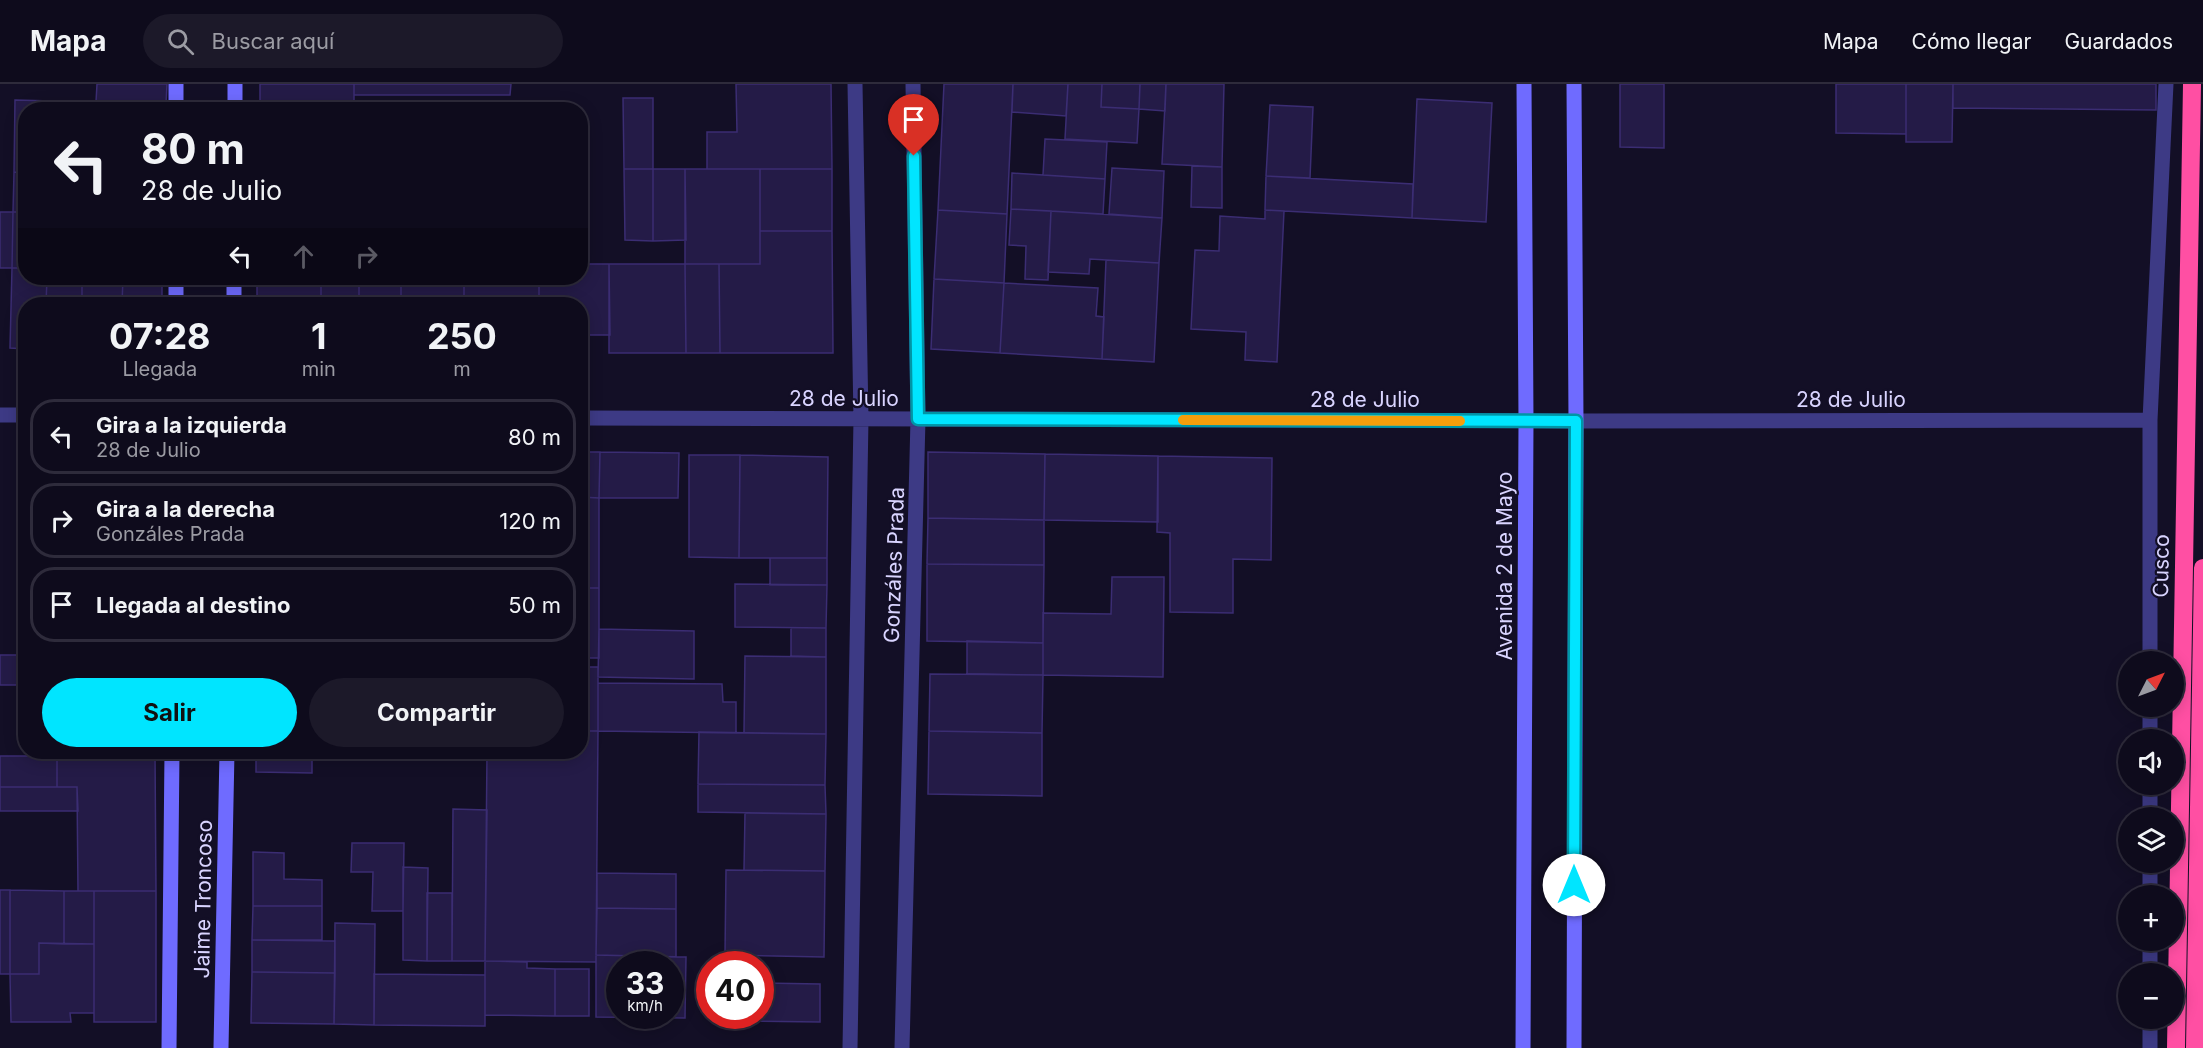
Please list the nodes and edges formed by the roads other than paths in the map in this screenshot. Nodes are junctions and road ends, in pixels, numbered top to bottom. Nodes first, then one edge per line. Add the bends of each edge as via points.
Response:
1 (176, 84) edge
2 (235, 84) edge
3 (855, 84) edge
4 (913, 84) edge
5 (1524, 84) edge
6 (1574, 84) edge
7 (2166, 84) edge
8 (2192, 84) edge
9 (176, 102) edge
10 (235, 102) edge
11 (0, 415) edge
12 (18, 415) edge
13 (588, 418) edge
14 (861, 419) junction
15 (918, 419) junction
16 (2150, 420) junction
17 (1526, 421) junction
18 (1576, 421) junction
19 (2203, 568) edge
20 (2150, 651) edge
21 (172, 759) edge
22 (227, 759) edge
23 (2150, 1029) edge
24 (169, 1048) edge
25 (221, 1048) edge
26 (850, 1048) edge
27 (902, 1048) edge
28 (1523, 1048) edge
29 (1574, 1048) edge
30 (2150, 1048) edge
31 (2176, 1048) edge
32 (2195, 1048) edge

1 - 9 street
2 - 10 street
3 - 14 street, Gonzáles Prada
4 - 15 street, Gonzáles Prada
5 - 17 street, Avenida 2 de Mayo
6 - 18 street
7 - 16 street
8 - 31 highway, Cusco
11 - 12 street
13 - 14 street, 28 de Julio
14 - 15 street, 28 de Julio
14 - 26 street, Gonzáles Prada
15 - 17 street, 28 de Julio
15 - 27 street, Gonzáles Prada
16 - 18 street, 28 de Julio
16 - 20 street
17 - 18 street, 28 de Julio
17 - 28 street, Avenida 2 de Mayo
18 - 29 street
19 - 32 highway, Cusco
21 - 24 street, Jaime Troncoso
22 - 25 street, Jaime Troncoso
23 - 30 street

